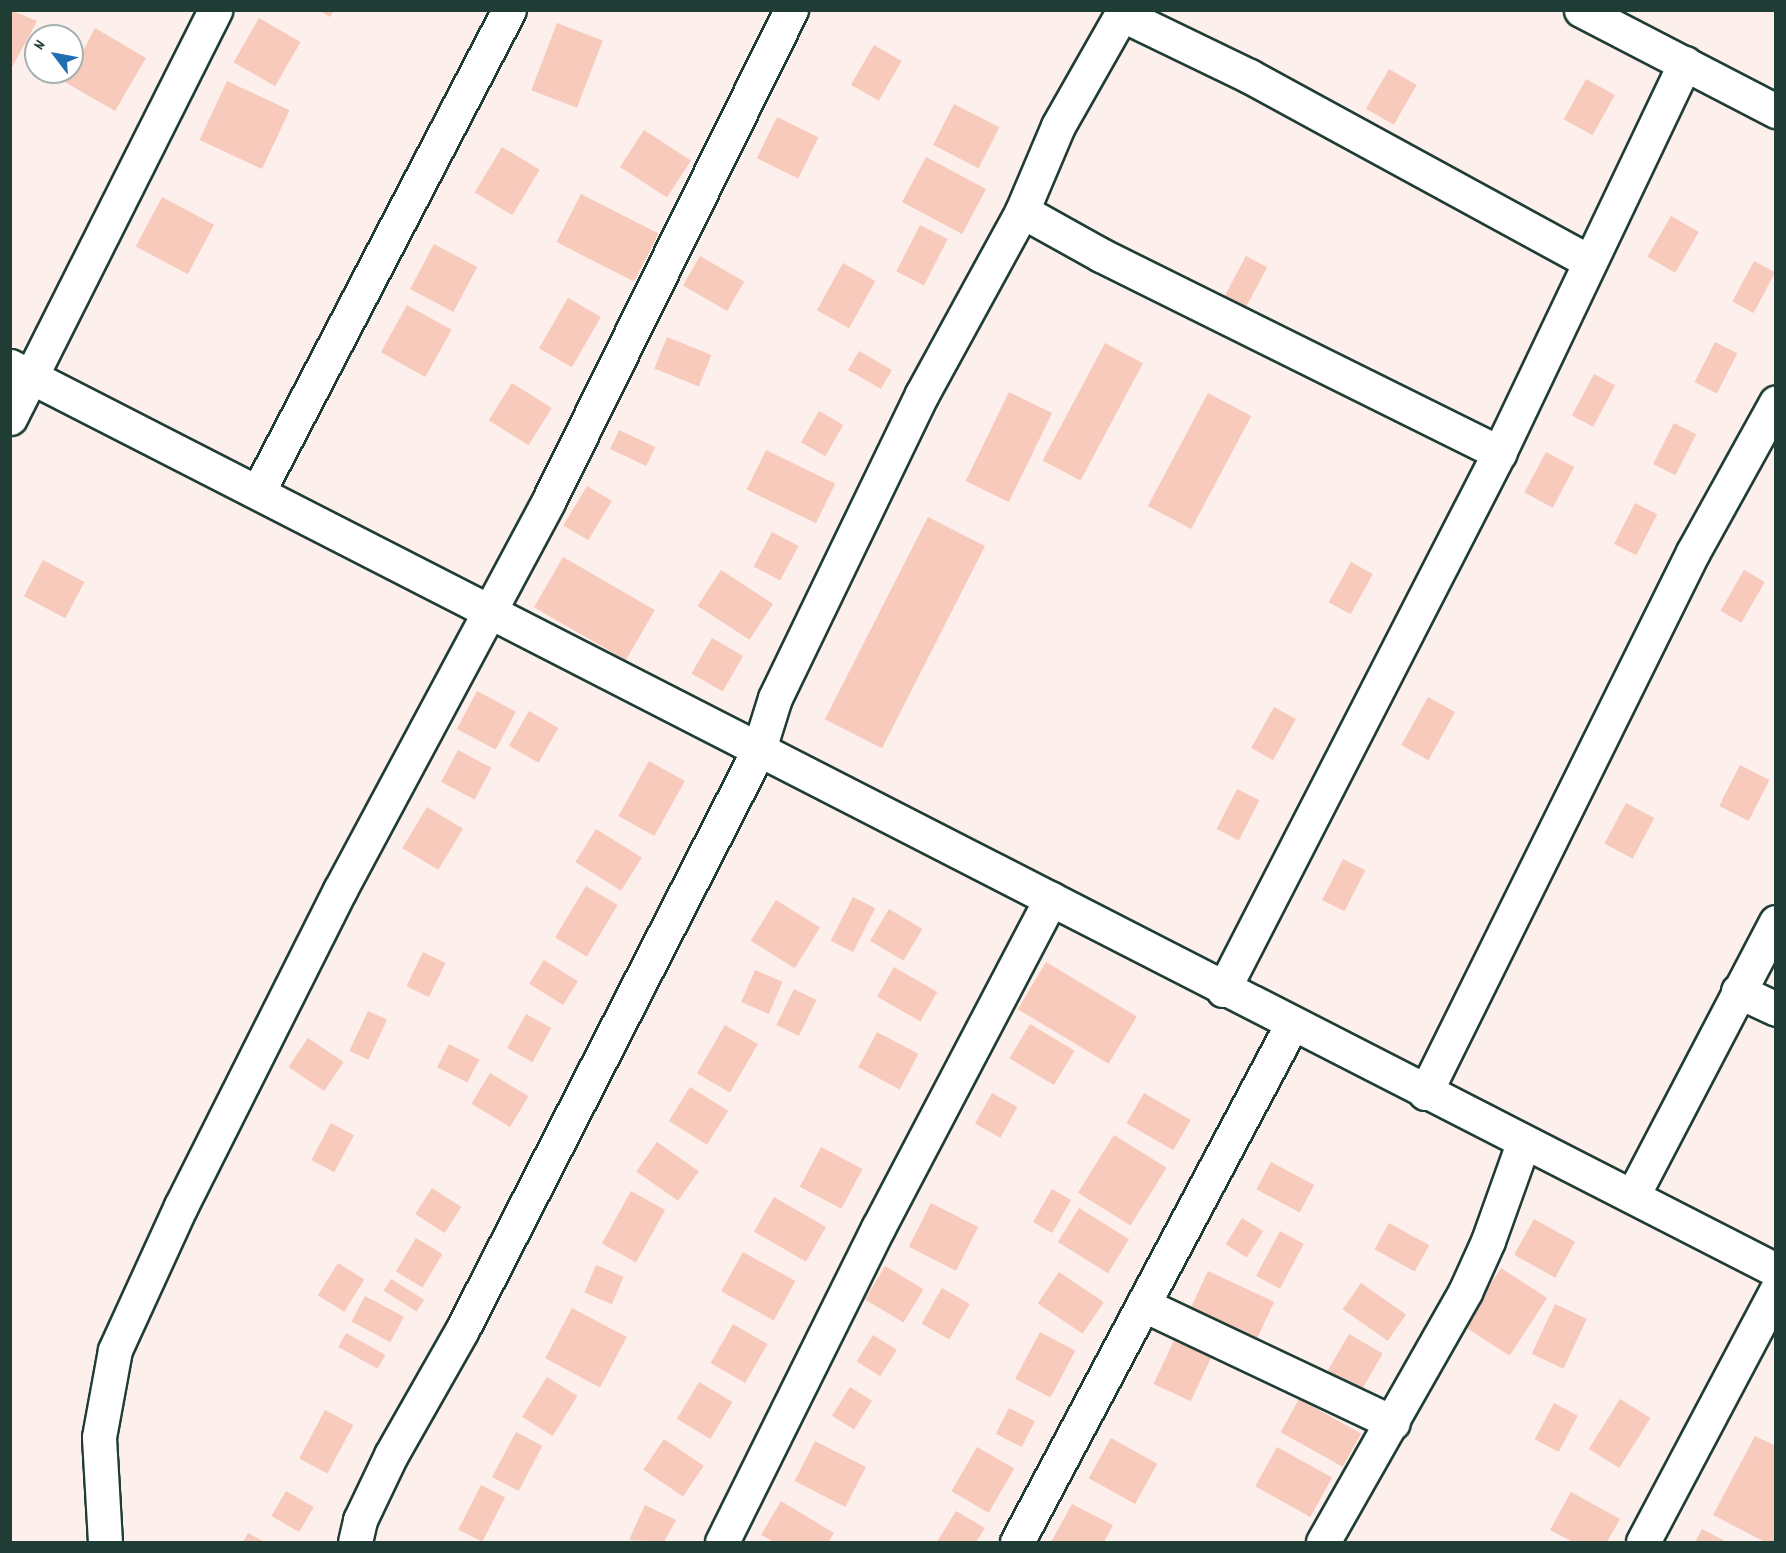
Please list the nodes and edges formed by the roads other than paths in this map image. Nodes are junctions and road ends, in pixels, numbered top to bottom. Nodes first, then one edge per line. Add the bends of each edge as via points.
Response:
1 (215, 10) edge
2 (509, 10) edge
3 (791, 10) edge
4 (1581, 10) edge
5 (1124, 13) edge
6 (1685, 63) junction
7 (1776, 111) edge
8 (1022, 211) junction
9 (1590, 262) junction
10 (22, 372) edge
11 (1776, 402) edge
12 (10, 418) edge
13 (1499, 453) junction
14 (259, 490) junction
15 (491, 611) junction
16 (759, 749) junction
17 (1051, 899) junction
18 (1776, 922) edge
19 (1223, 990) junction
20 (1738, 991) junction
21 (1776, 1009) edge
22 (1292, 1024) junction
23 (1425, 1093) junction
24 (1522, 1143) junction
25 (1633, 1195) junction
26 (1776, 1270) edge
27 (1776, 1291) edge
28 (1146, 1306) junction
29 (1393, 1423) junction
30 (105, 1542) edge
31 (355, 1542) edge
32 (722, 1542) edge
33 (1017, 1542) edge
34 (1323, 1542) edge
35 (1643, 1542) edge

1 - 10 street
2 - 14 street
3 - 15 street
4 - 6 street
5 - 8 street via 1058,126
5 - 9 street via 1249,76
6 - 7 street
6 - 9 street
8 - 13 street via 1111,261
8 - 16 street via 922,394 775,698
9 - 13 street
10 - 12 street
10 - 14 street
11 - 23 street via 1693,552
13 - 19 street
14 - 15 street
15 - 16 street
15 - 30 street via 340,890 181,1206 115,1350 99,1437
16 - 17 street
16 - 31 street via 462,1330 391,1455 360,1520
17 - 19 street
17 - 32 street via 878,1228
18 - 20 street
19 - 22 street
20 - 21 street
20 - 25 street
22 - 23 street
22 - 28 street
23 - 24 street
24 - 25 street
24 - 29 street via 1465,1292
25 - 26 street
27 - 35 street
28 - 29 street
28 - 33 street
29 - 34 street

